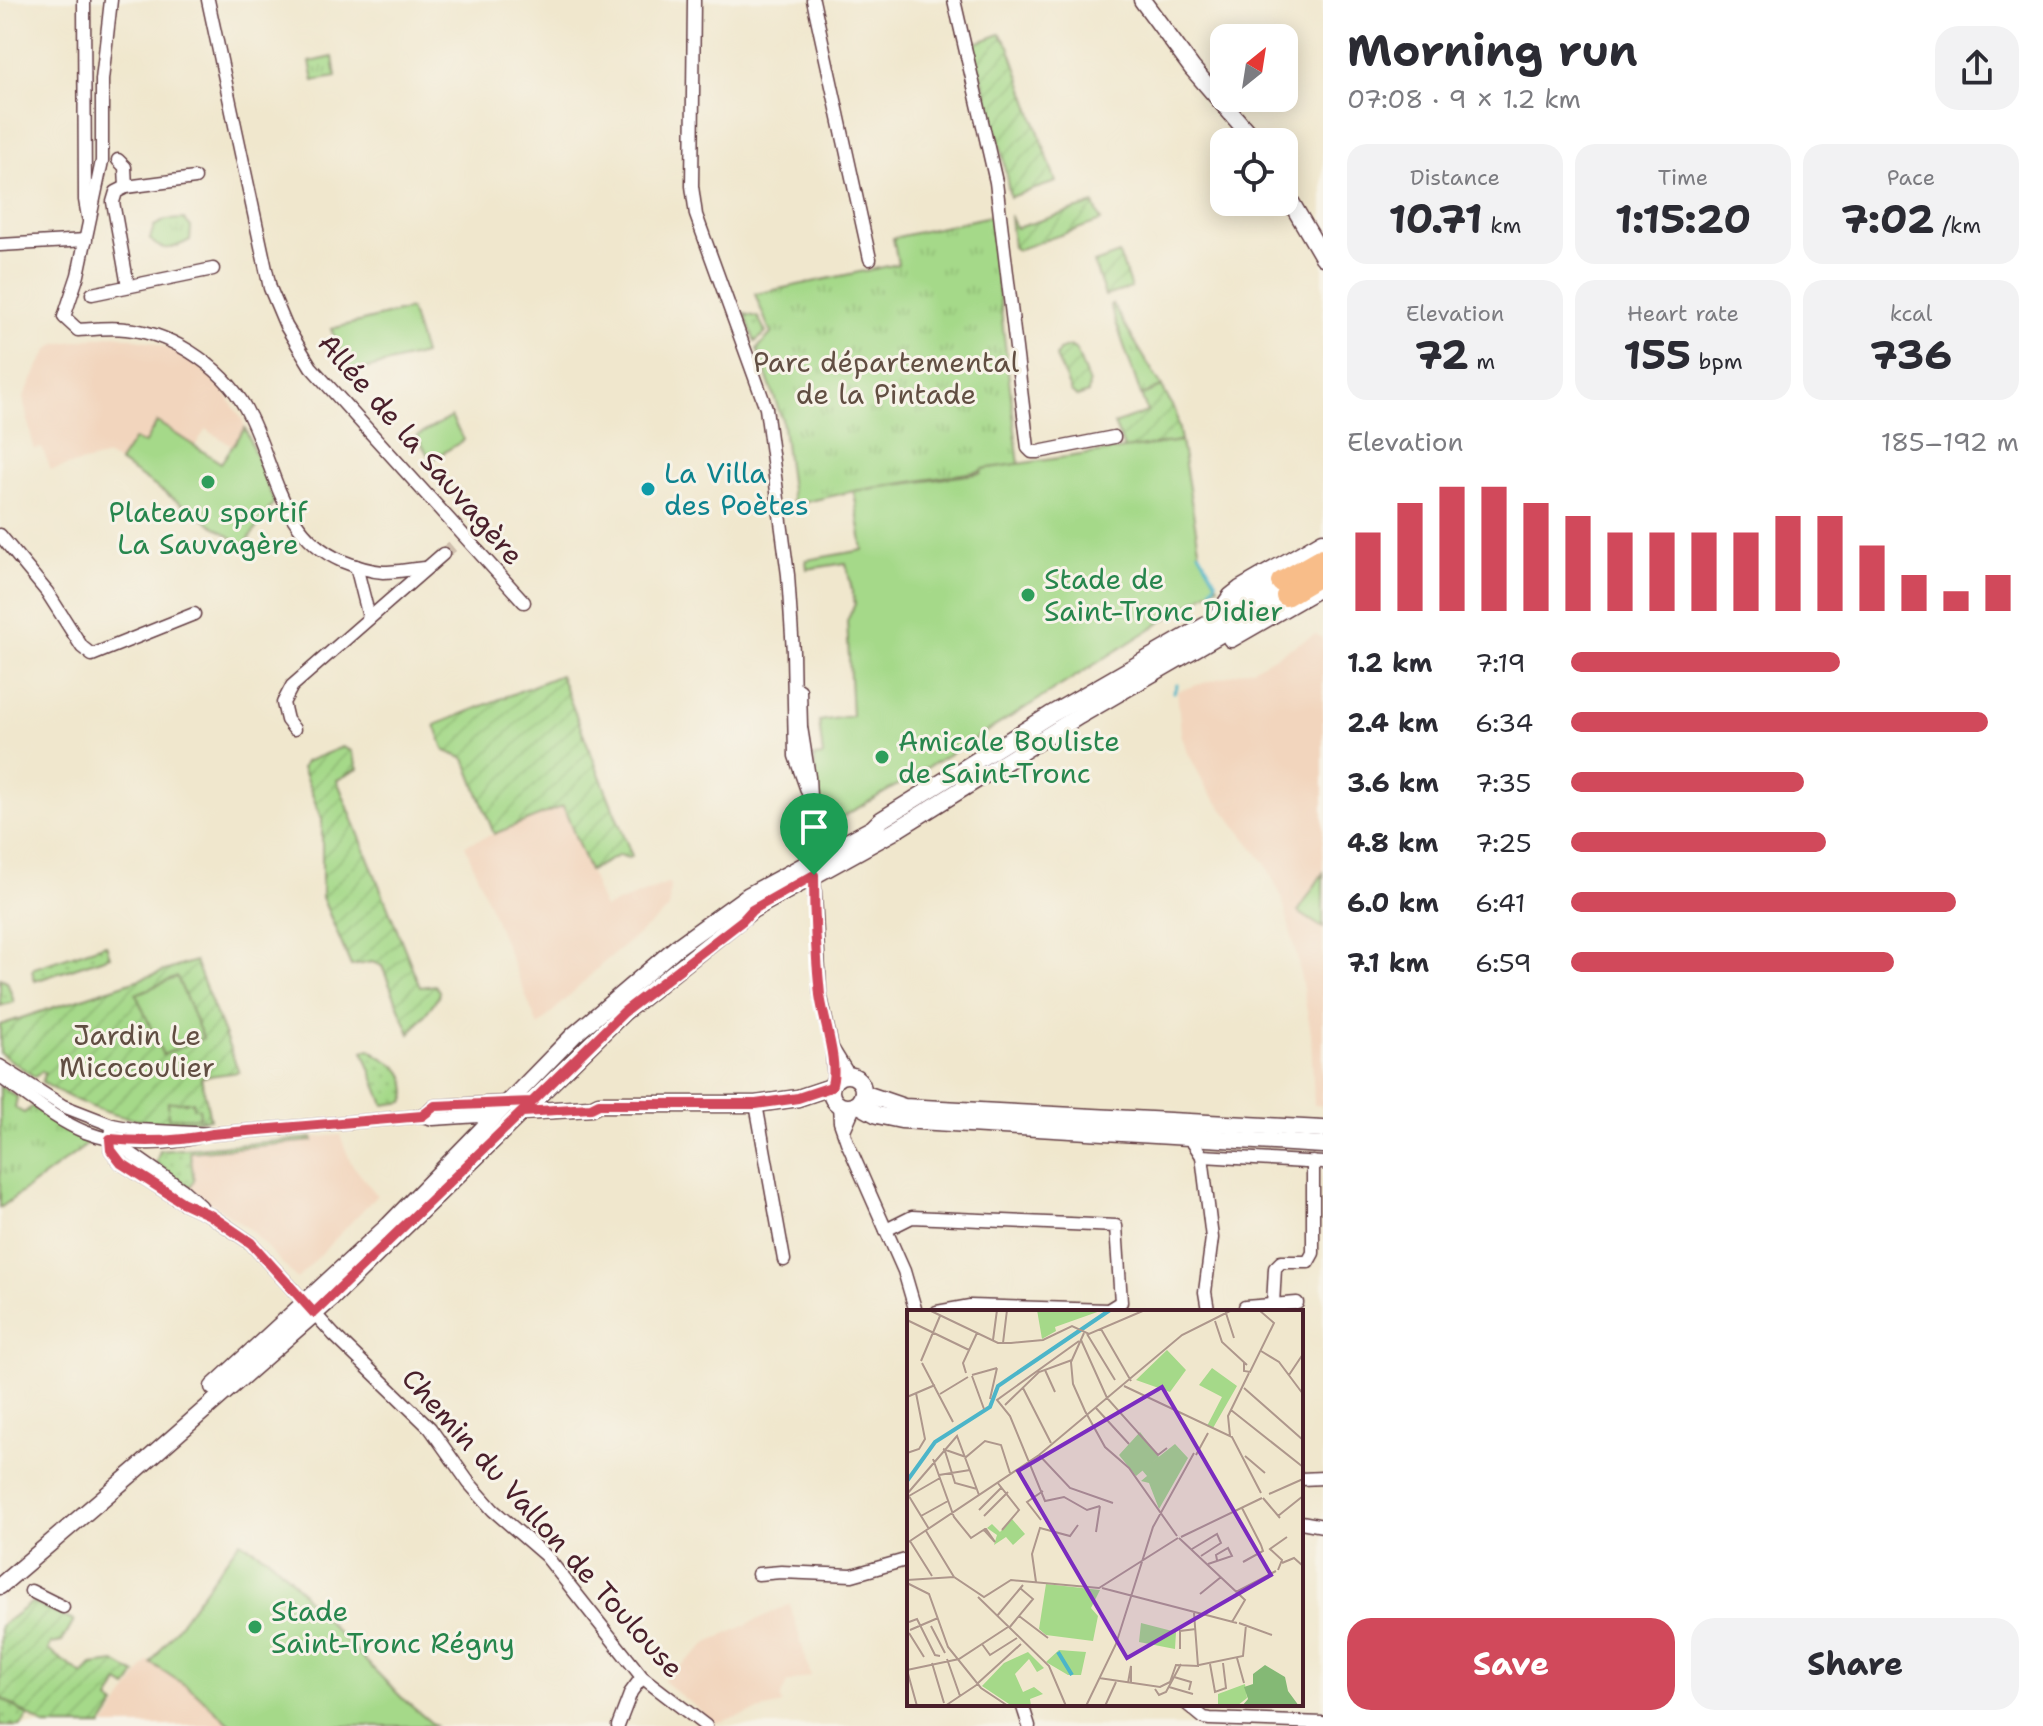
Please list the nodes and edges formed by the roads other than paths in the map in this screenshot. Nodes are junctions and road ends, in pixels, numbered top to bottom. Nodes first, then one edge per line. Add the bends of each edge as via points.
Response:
1 (84, 0) edge
2 (111, 0) edge
3 (208, 0) edge
4 (694, 0) edge
5 (813, 0) edge
6 (954, 0) edge
7 (1142, 0) edge
8 (1244, 128) edge
9 (103, 146) junction
10 (118, 160) junction
11 (102, 161) junction
12 (195, 178) dead end
13 (126, 187) junction
14 (1298, 214) edge
15 (88, 234) junction
16 (0, 245) edge
17 (1323, 257) edge
18 (870, 259) dead end
19 (213, 269) dead end
20 (128, 286) junction
21 (92, 294) dead end
22 (1114, 437) dead end
23 (0, 535) edge
24 (1323, 541) edge
25 (443, 554) tunnel mouth
26 (1323, 558) edge
27 (356, 566) junction
28 (425, 568) junction
29 (1323, 574) edge
30 (1323, 586) edge
31 (1283, 589) junction
32 (524, 602) dead end
33 (194, 614) dead end
34 (369, 617) junction
35 (1216, 617) junction
36 (1203, 644) junction
37 (294, 729) dead end
38 (813, 868) junction
39 (0, 1066) edge
40 (0, 1077) edge
41 (845, 1094) junction
42 (756, 1104) junction
43 (520, 1105) junction
44 (495, 1115) junction
45 (422, 1116) junction
46 (1092, 1124) junction
47 (112, 1125) junction
48 (1323, 1129) edge
49 (212, 1134) junction
50 (1190, 1138) junction
51 (110, 1139) junction
52 (1323, 1145) edge
53 (1202, 1156) junction
54 (1318, 1162) edge
55 (886, 1230) junction
56 (784, 1260) dead end
57 (1297, 1303) dead end
58 (1273, 1305) junction
59 (1245, 1307) dead end
60 (309, 1309) junction
61 (915, 1310) edge
62 (948, 1310) edge
63 (1108, 1310) edge
64 (1108, 1310) edge
65 (1208, 1310) dead end
66 (1323, 1478) edge
67 (1303, 1479) edge
68 (1303, 1522) edge
69 (1323, 1526) edge
70 (907, 1560) edge
71 (0, 1574) edge
72 (758, 1574) dead end
73 (0, 1586) edge
74 (31, 1591) dead end
75 (63, 1607) dead end
76 (642, 1677) junction
77 (1023, 1706) edge
78 (1189, 1706) edge
79 (1323, 1723) edge
80 (618, 1726) edge
81 (706, 1726) edge
82 (1029, 1726) edge

1 - 15 street
2 - 9 street via 102,80
3 - 32 street, Allée de la Sauvagère via 270,288 286,326 311,367 459,541
4 - 38 street via 692,186 696,215 766,408 798,666
5 - 18 street
6 - 22 street via 996,182 1028,448 1038,452
7 - 8 street
9 - 10 street
9 - 11 street
10 - 11 street
10 - 13 street via 125,167
11 - 15 street
12 - 13 street
13 - 20 street via 116,192 113,202
14 - 17 street
15 - 16 street
15 - 27 street via 64,317 68,324 78,330 128,329 164,338 206,363 250,416 296,526 317,546
19 - 20 street
20 - 21 street
23 - 33 street via 92,655
24 - 35 street via 1231,596
25 - 28 street
26 - 31 highway
27 - 28 street via 382,572
27 - 34 street
28 - 34 street
29 - 31 highway
30 - 36 street via 1228,641
31 - 35 street
31 - 36 street
34 - 37 street via 292,686 283,703
35 - 38 street via 881,820
36 - 38 street via 893,832
38 - 41 street via 820,993
38 - 43 street via 624,1012
38 - 43 street via 749,895 677,947 574,1035
39 - 47 street via 63,1106
40 - 51 street via 84,1132
41 - 42 street via 810,1102 798,1098
41 - 46 street via 904,1107
41 - 55 street via 840,1122
42 - 43 street
42 - 56 street
43 - 44 street
43 - 45 street via 435,1106
43 - 60 street
44 - 45 street
44 - 60 street
45 - 49 street
46 - 48 street
46 - 50 street
47 - 49 street
47 - 51 street
49 - 51 street via 148,1143
50 - 52 street
50 - 53 street
51 - 60 street, Chemin du Vallon de Toulouse via 121,1163 251,1243
53 - 54 street
53 - 65 street via 1212,1238
54 - 58 street via 1313,1253 1308,1262 1281,1262 1275,1268
55 - 61 street
55 - 63 street via 912,1217 1116,1226 1121,1302
57 - 58 street
58 - 59 street
60 - 71 street
60 - 73 street via 136,1470
60 - 76 street, Chemin du Vallon de Toulouse via 430,1428 493,1510 546,1556
62 - 64 street
66 - 67 street
68 - 69 street
70 - 72 street via 852,1575
74 - 75 street
76 - 80 street
76 - 81 street, Chemin du Vallon de Toulouse
77 - 82 street
78 - 79 street via 1210,1719

